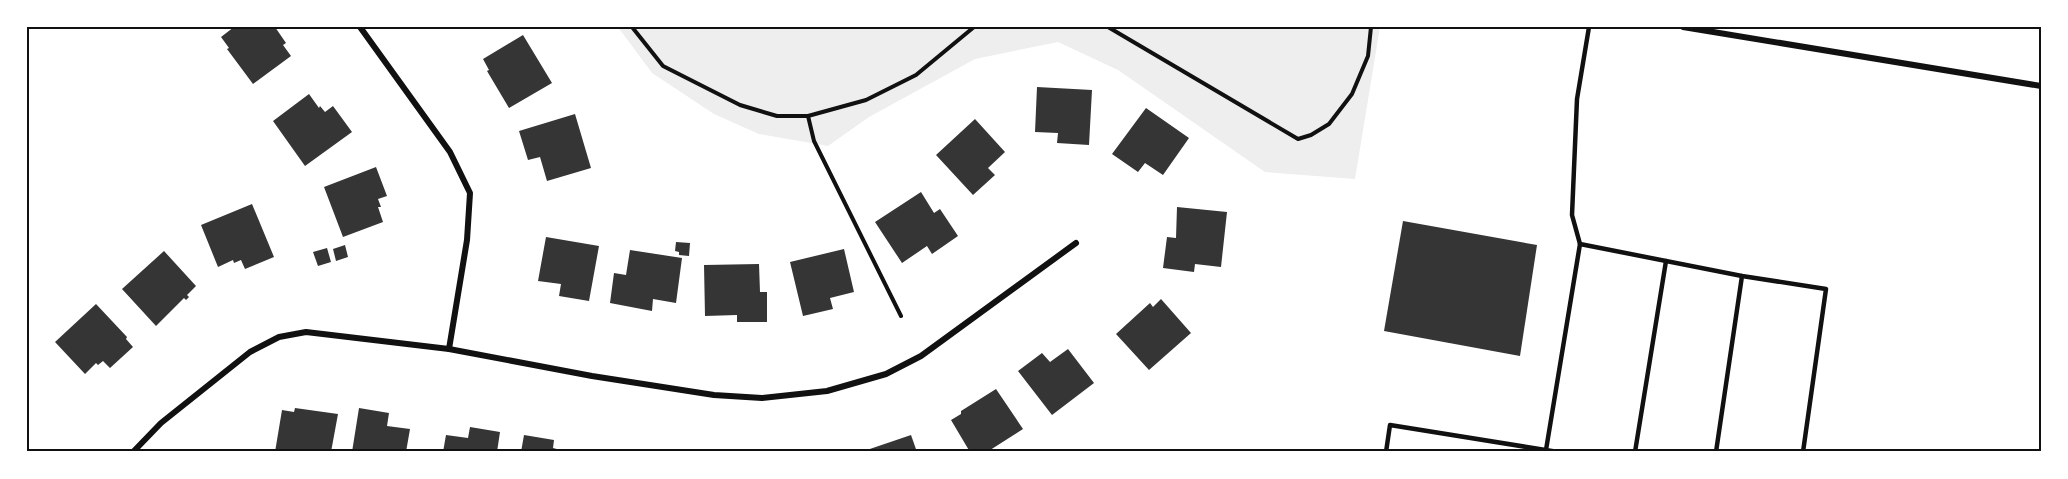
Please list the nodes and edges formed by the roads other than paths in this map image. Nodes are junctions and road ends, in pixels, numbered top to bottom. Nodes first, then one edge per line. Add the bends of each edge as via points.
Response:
1 (360, 27) edge
2 (1588, 27) edge
3 (1683, 27) edge
4 (2041, 86) edge
5 (1076, 243) dead end
6 (1580, 244) junction
7 (1666, 261) junction
8 (1742, 276) junction
9 (448, 349) junction
10 (1546, 450) junction
11 (133, 452) edge
12 (1386, 452) edge
13 (1558, 452) edge
14 (1635, 452) edge
15 (1716, 452) edge
16 (1803, 452) edge

1 - 9 street via 450,152 470,193 467,240
2 - 6 lane via 1577,99 1572,215
3 - 4 street
5 - 9 street via 921,356 886,374 827,392 762,398 714,395
6 - 7 lane
6 - 10 lane
7 - 8 lane
7 - 14 lane
8 - 15 lane
8 - 16 lane via 1826,289
9 - 11 street via 306,332 279,337 250,352 161,423
10 - 12 lane via 1390,425
10 - 13 lane

